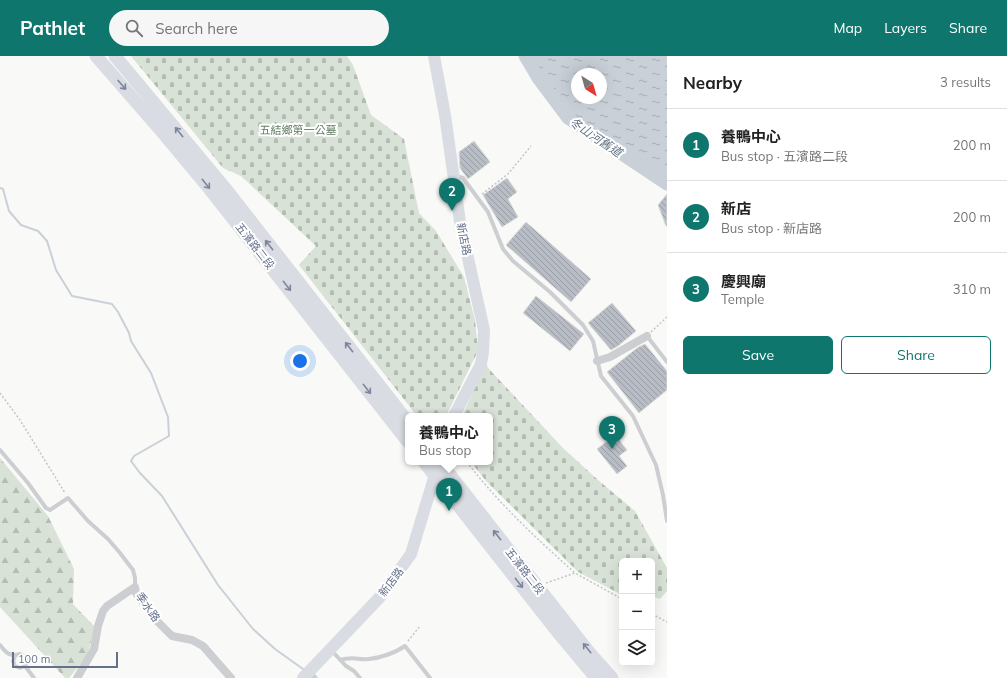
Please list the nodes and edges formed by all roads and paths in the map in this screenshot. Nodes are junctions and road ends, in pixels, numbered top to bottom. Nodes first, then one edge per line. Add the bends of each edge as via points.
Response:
1 (96, 56) edge
2 (115, 56) edge
3 (434, 56) edge
4 (531, 146) dead end
5 (452, 175) junction
6 (477, 197) junction
7 (667, 317) edge
8 (647, 336) junction
9 (598, 361) junction
10 (667, 362) edge
11 (0, 392) edge
12 (456, 413) edge
13 (405, 418) edge
14 (405, 438) edge
15 (0, 450) edge
16 (426, 465) edge
17 (438, 465) edge
18 (441, 465) edge
19 (469, 465) edge
20 (434, 475) junction
21 (68, 498) junction
22 (667, 521) edge
23 (575, 573) junction
24 (135, 586) junction
25 (537, 586) junction
26 (619, 597) edge
27 (655, 616) edge
28 (667, 622) edge
29 (420, 626) dead end
30 (0, 645) edge
31 (405, 646) junction
32 (331, 650) junction
33 (15, 656) junction
34 (340, 660) junction
35 (25, 666) junction
36 (34, 678) edge
37 (77, 678) edge
38 (231, 678) edge
39 (304, 678) edge
40 (360, 678) edge
41 (430, 678) edge
42 (596, 678) edge
43 (612, 678) edge

1 -> 14 main road, 五濱路二段 via 208,186
13 -> 2 main road, 五濱路二段 via 229,193
3 - 5 street, 新店路 via 445,115
4 - 6 path via 508,174
5 - 6 lane via 463,178
5 - 12 street, 新店路 via 484,330 480,364
6 - 9 lane via 488,212 503,249 513,261 555,296 583,326 593,341
7 - 8 path
8 - 9 street via 610,358
8 - 10 lane
9 - 22 lane via 601,376 633,416 656,465
11 - 21 path
15 - 21 lane via 28,482 46,508 50,510
16 - 20 main road, 五濱路二段
17 - 20 street, 新店路
25 -> 18 main road, 五濱路二段
19 - 23 path via 482,481
20 - 32 street, 新店路 via 411,554 380,597
20 -> 42 main road, 五濱路二段
21 - 24 lane via 108,539 133,570
23 - 25 path
23 - 26 path
24 - 37 street, 季水路 via 103,611 94,649
24 - 38 street, 季水路 via 136,593 172,636 192,640 202,646
43 -> 25 main road, 五濱路二段
27 - 28 path
29 - 31 path
30 - 33 lane via 8,654
31 - 34 lane via 376,658 349,657
31 - 41 lane
32 - 34 lane
32 - 39 street, 新店路
33 - 35 lane via 15,666
33 - 35 lane via 25,656
34 - 40 lane
35 - 36 lane

